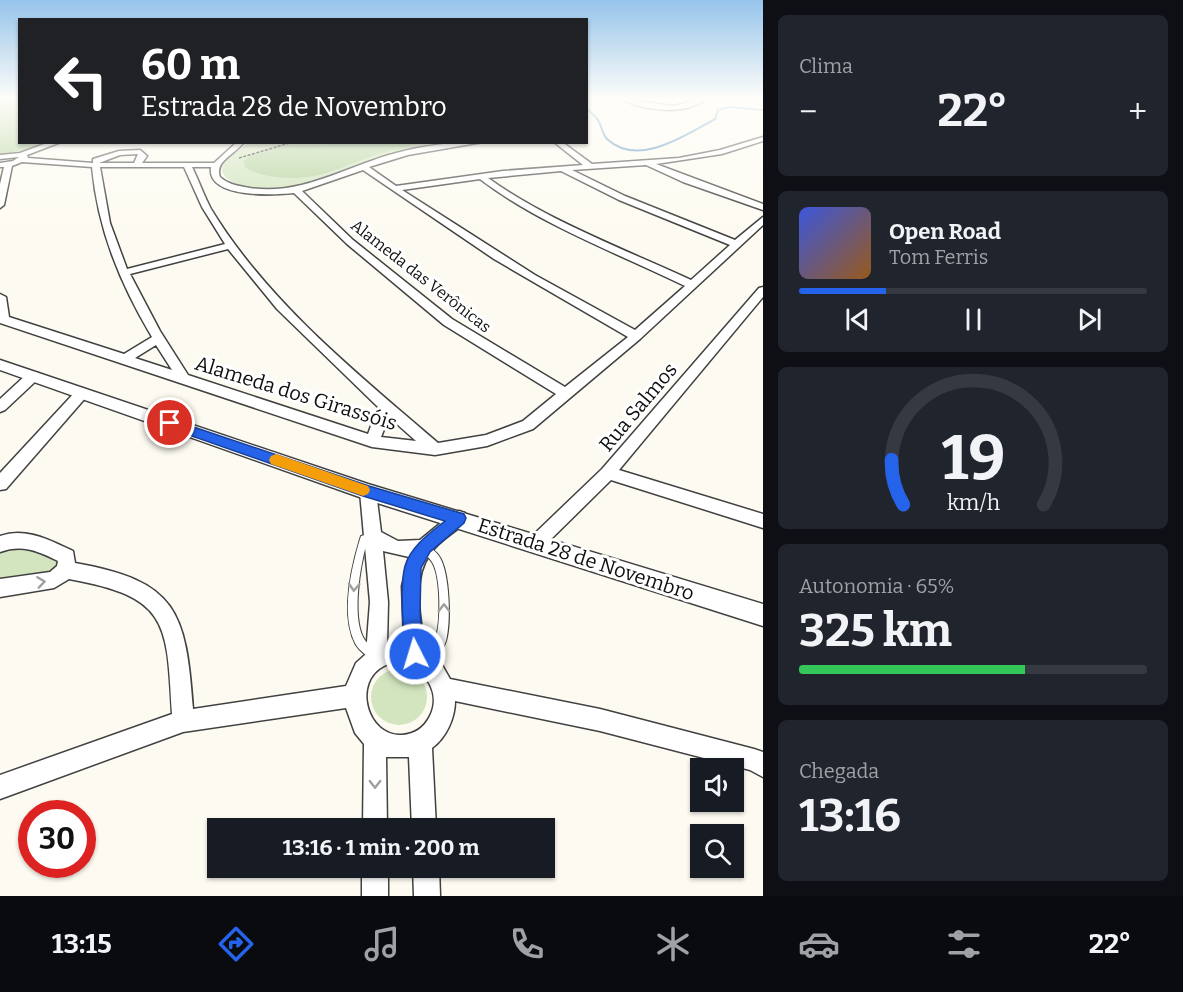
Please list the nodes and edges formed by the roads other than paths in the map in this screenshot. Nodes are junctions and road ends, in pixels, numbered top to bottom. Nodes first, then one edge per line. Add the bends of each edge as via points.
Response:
1 (757, 141) edge
2 (53, 144) edge
3 (239, 144) edge
4 (467, 144) edge
5 (560, 144) edge
6 (0, 157) edge
7 (22, 157) junction
8 (649, 164) junction
9 (4, 165) edge
10 (91, 165) junction
11 (187, 165) junction
12 (216, 165) junction
13 (136, 166) junction
14 (590, 166) junction
15 (365, 168) junction
16 (563, 169) junction
17 (482, 176) junction
18 (228, 186) junction
19 (394, 189) junction
20 (297, 191) junction
21 (209, 195) junction
22 (0, 205) edge
23 (763, 207) edge
24 (763, 220) edge
25 (736, 244) junction
26 (232, 245) junction
27 (123, 273) junction
28 (692, 285) junction
29 (763, 290) edge
30 (0, 297) edge
31 (2, 319) edge
32 (636, 336) junction
33 (158, 338) junction
34 (127, 358) junction
35 (0, 365) edge
36 (33, 376) junction
37 (185, 381) junction
38 (82, 393) junction
39 (566, 394) junction
40 (387, 406) junction
41 (0, 407) edge
42 (372, 441) junction
43 (435, 449) junction
44 (608, 473) junction
45 (0, 484) edge
46 (368, 492) junction
47 (459, 518) junction
48 (763, 521) edge
49 (374, 537) junction
50 (536, 543) junction
51 (0, 544) edge
52 (424, 548) junction
53 (66, 570) junction
54 (0, 588) edge
55 (763, 615) edge
56 (376, 657) junction
57 (421, 658) junction
58 (443, 688) junction
59 (354, 696) junction
60 (183, 721) junction
61 (375, 739) junction
62 (420, 743) junction
63 (763, 765) edge
64 (0, 787) edge
65 (375, 818) edge
66 (424, 818) edge
67 (375, 878) edge
68 (426, 878) edge
69 (375, 896) edge
70 (427, 896) edge

1 - 8 street via 703,156
2 - 7 street
3 - 12 street
4 - 15 street via 406,153
5 - 14 street
6 - 7 street
7 - 9 street
7 - 10 street
8 - 14 street
8 - 23 street
9 - 22 street
10 - 13 street
10 - 13 street via 134,151 143,154
10 - 27 street
11 - 12 street
11 - 13 street
11 - 21 street
12 - 18 street via 217,179
14 - 16 street
15 - 19 street
15 - 20 street
16 - 17 street
16 - 25 street via 622,198
17 - 19 street
17 - 28 street via 501,191 559,222
18 - 20 street via 268,193
18 - 21 street
19 - 32 street via 520,272
20 - 39 street, Alameda das Verônicas via 341,235 448,322
21 - 26 street
24 - 25 street, Alameda dos Girassóis
25 - 28 street, Alameda dos Girassóis
26 - 27 street
26 - 40 street via 318,345
27 - 33 street
28 - 32 street, Alameda dos Girassóis
29 - 44 street, Rua Salmos
30 - 31 street
31 - 34 street, Alameda dos Girassóis
32 - 39 street, Alameda dos Girassóis
33 - 34 street
33 - 37 street
34 - 37 street, Alameda dos Girassóis
35 - 36 street, Estrada 28 de Novembro
36 - 38 street, Estrada 28 de Novembro
36 - 41 street
37 - 42 street, Alameda dos Girassóis
38 - 45 street
38 - 46 street, Estrada 28 de Novembro
39 - 43 street, Alameda dos Girassóis via 517,431
40 - 42 street
40 - 43 street
42 - 43 street, Alameda dos Girassóis
44 - 48 street
44 - 50 street, Rua Salmos
46 - 47 street, Estrada 28 de Novembro
46 - 49 street
47 - 50 street, Estrada 28 de Novembro
47 - 52 street
49 - 52 street via 393,548
49 -> 56 street via 379,602
50 - 55 street, Estrada 28 de Novembro
51 - 53 street via 26,538 67,557
52 - 57 street via 413,567 412,613
57 -> 52 lane via 441,640 445,606 436,559
54 -> 53 street via 54,580
53 - 60 street via 128,584 155,598 171,622 179,654
56 - 57 street via 402,651
56 - 59 street via 365,667
57 - 58 street via 437,674
58 - 62 street via 441,720
58 - 63 street via 671,736
59 - 60 street
59 - 61 street via 363,727
60 - 64 street
61 - 62 street via 389,746
61 -> 65 street
62 - 66 street
67 - 69 street
68 - 70 street

